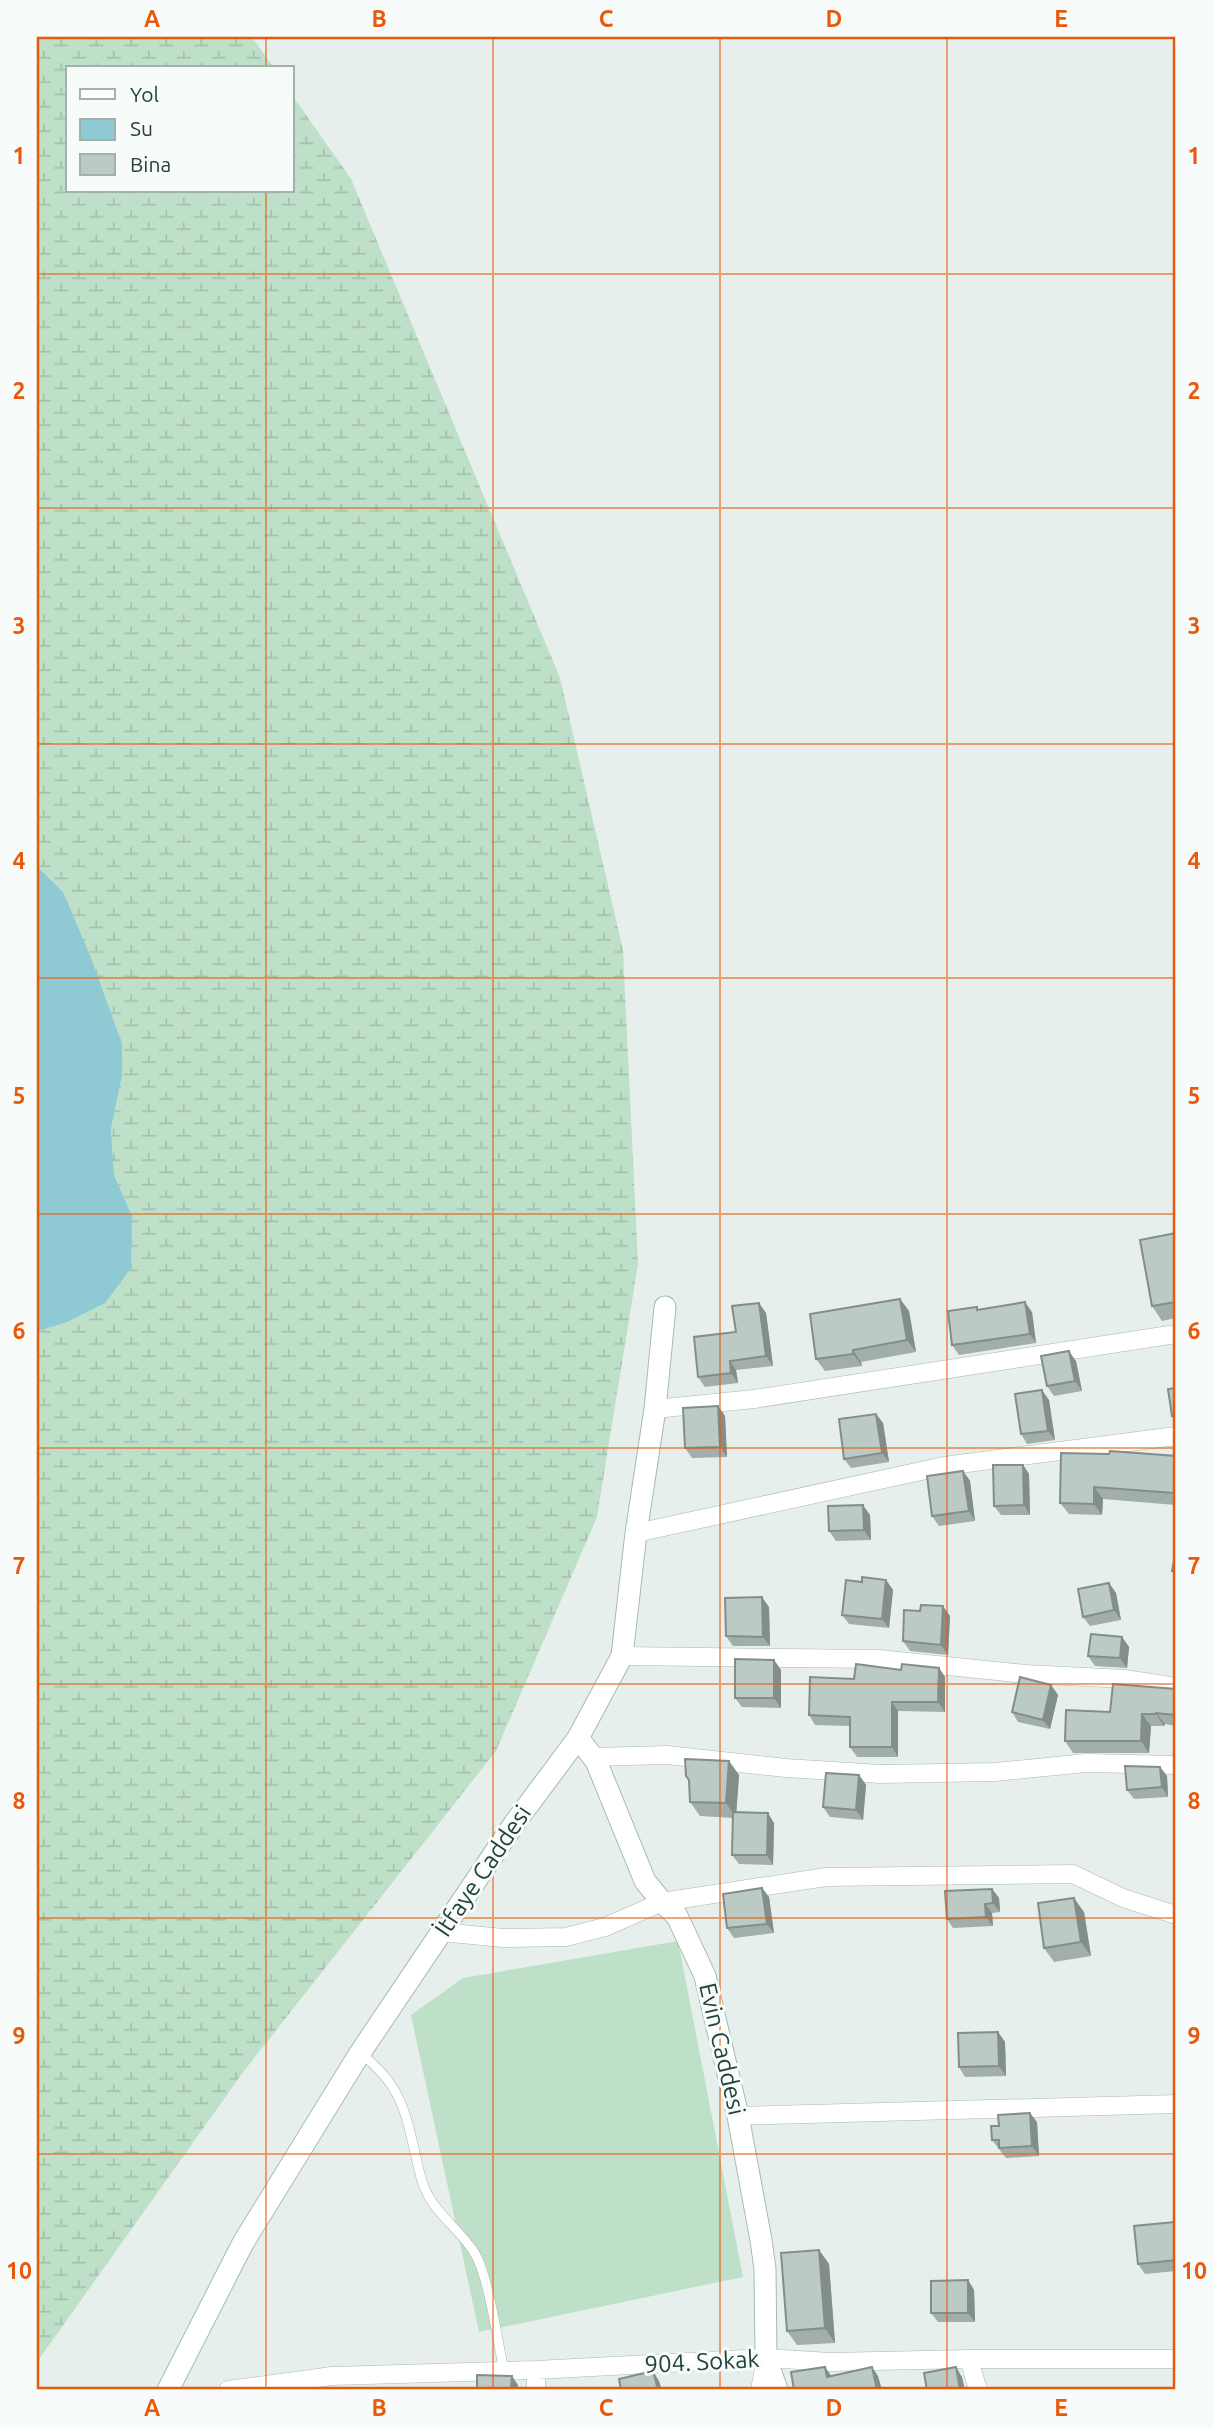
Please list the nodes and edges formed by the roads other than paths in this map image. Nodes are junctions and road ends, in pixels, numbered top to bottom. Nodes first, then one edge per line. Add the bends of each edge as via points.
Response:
1 (664, 1307) dead end
2 (1176, 1334) edge
3 (655, 1409) junction
4 (1176, 1436) edge
5 (636, 1533) junction
6 (622, 1656) junction
7 (1176, 1686) edge
8 (578, 1738) junction
9 (592, 1757) junction
10 (1176, 1765) edge
11 (662, 1902) junction
12 (1176, 1915) edge
13 (441, 1931) junction
14 (360, 2053) junction
15 (1176, 2105) edge
16 (738, 2116) junction
17 (766, 2358) junction
18 (969, 2359) junction
19 (1176, 2359) edge
20 (536, 2370) junction
21 (504, 2371) junction
22 (333, 2383) edge
23 (168, 2390) edge
24 (228, 2390) edge
25 (536, 2390) edge
26 (760, 2390) edge
27 (777, 2390) edge
28 (978, 2390) edge

1 - 3 street, İtfaye Caddesi
2 - 3 street via 754,1399
3 - 5 street, İtfaye Caddesi
4 - 5 street via 944,1466
5 - 6 street, İtfaye Caddesi
6 - 7 street via 880,1659
6 - 8 street, İtfaye Caddesi
8 - 9 street, Evin Caddesi
8 - 13 street, İtfaye Caddesi
9 - 10 street via 667,1755 881,1774 995,1772 1086,1763
9 - 11 street, Evin Caddesi via 645,1881
11 - 12 street via 826,1877 1073,1874 1123,1898
11 - 13 street via 605,1927 566,1937 503,1938
11 - 16 street, Evin Caddesi via 677,1916 705,1976
13 - 14 street, İtfaye Caddesi
14 - 21 lane via 397,2090 430,2201 475,2254
14 - 23 street, İtfaye Caddesi via 243,2243
15 - 16 street
16 - 17 street, Evin Caddesi via 765,2269
17 - 18 street, 904. Sokak via 830,2362
17 - 20 street, 904. Sokak
17 - 26 street
17 - 27 street, Evin Caddesi
18 - 19 street, 904. Sokak
18 - 28 street
20 - 21 street, 904. Sokak
20 - 25 street
21 - 22 street, 904. Sokak
22 - 24 street, 904. Sokak

